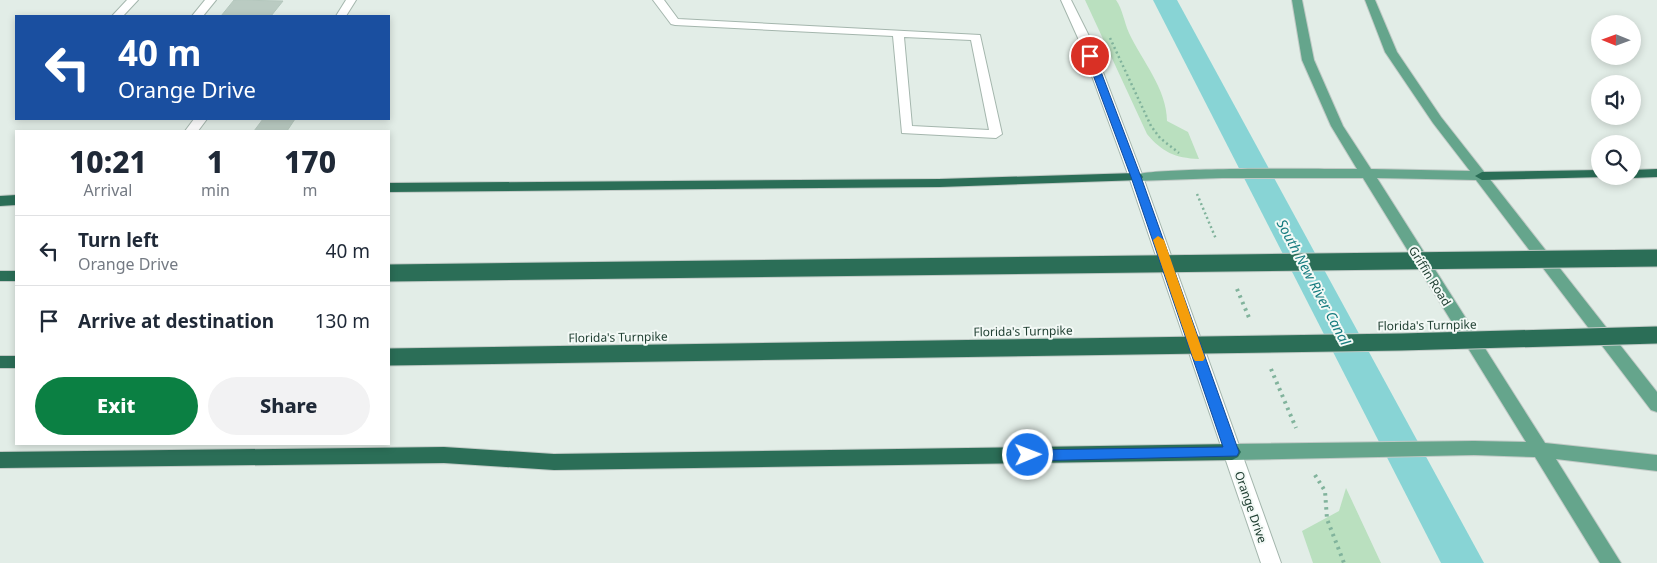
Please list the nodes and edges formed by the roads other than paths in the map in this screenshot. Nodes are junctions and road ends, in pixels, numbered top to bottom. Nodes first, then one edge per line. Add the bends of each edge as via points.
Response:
1 (133, 0) edge
2 (211, 0) edge
3 (351, 0) edge
4 (658, 0) edge
5 (1066, 0) edge
6 (1297, 0) edge
7 (1370, 0) edge
8 (118, 15) edge
9 (198, 15) edge
10 (342, 15) edge
11 (898, 33) junction
12 (200, 120) edge
13 (192, 130) edge
14 (1366, 173) junction
15 (1657, 173) edge
16 (1591, 174) edge
17 (1641, 174) edge
18 (1482, 176) junction
19 (1136, 177) junction
20 (390, 188) edge
21 (15, 200) edge
22 (0, 201) edge
23 (1657, 258) edge
24 (390, 274) edge
25 (0, 276) edge
26 (15, 276) edge
27 (1657, 334) edge
28 (390, 357) edge
29 (0, 362) edge
30 (15, 362) edge
31 (1657, 406) edge
32 (1540, 450) junction
33 (1232, 452) junction
34 (0, 460) edge
35 (1657, 463) edge
36 (1271, 563) edge
37 (1611, 563) edge

1 - 8 street
2 - 9 street
3 - 10 street
4 - 11 street via 675,22
5 - 19 street, Orange Drive via 1084,38
6 - 14 main road, Griffin Road via 1308,60 1333,118
7 - 18 main road via 1391,52 1437,120
11 - 11 street via 906,130 996,134 976,37
12 - 13 street
14 - 18 main road
14 - 19 main road
14 - 32 main road, Griffin Road
15 - 17 highway
16 - 18 highway
18 - 31 main road
19 - 20 highway via 940,183
19 - 33 street, Orange Drive
21 - 22 highway
23 - 24 highway, bridge
25 - 26 highway
27 - 28 highway, Florida's Turnpike, bridge via 1391,342
29 - 30 highway
32 - 33 main road
32 - 35 main road
32 - 37 main road, Griffin Road
33 - 34 highway via 554,462 444,455
33 - 36 street, Orange Drive

